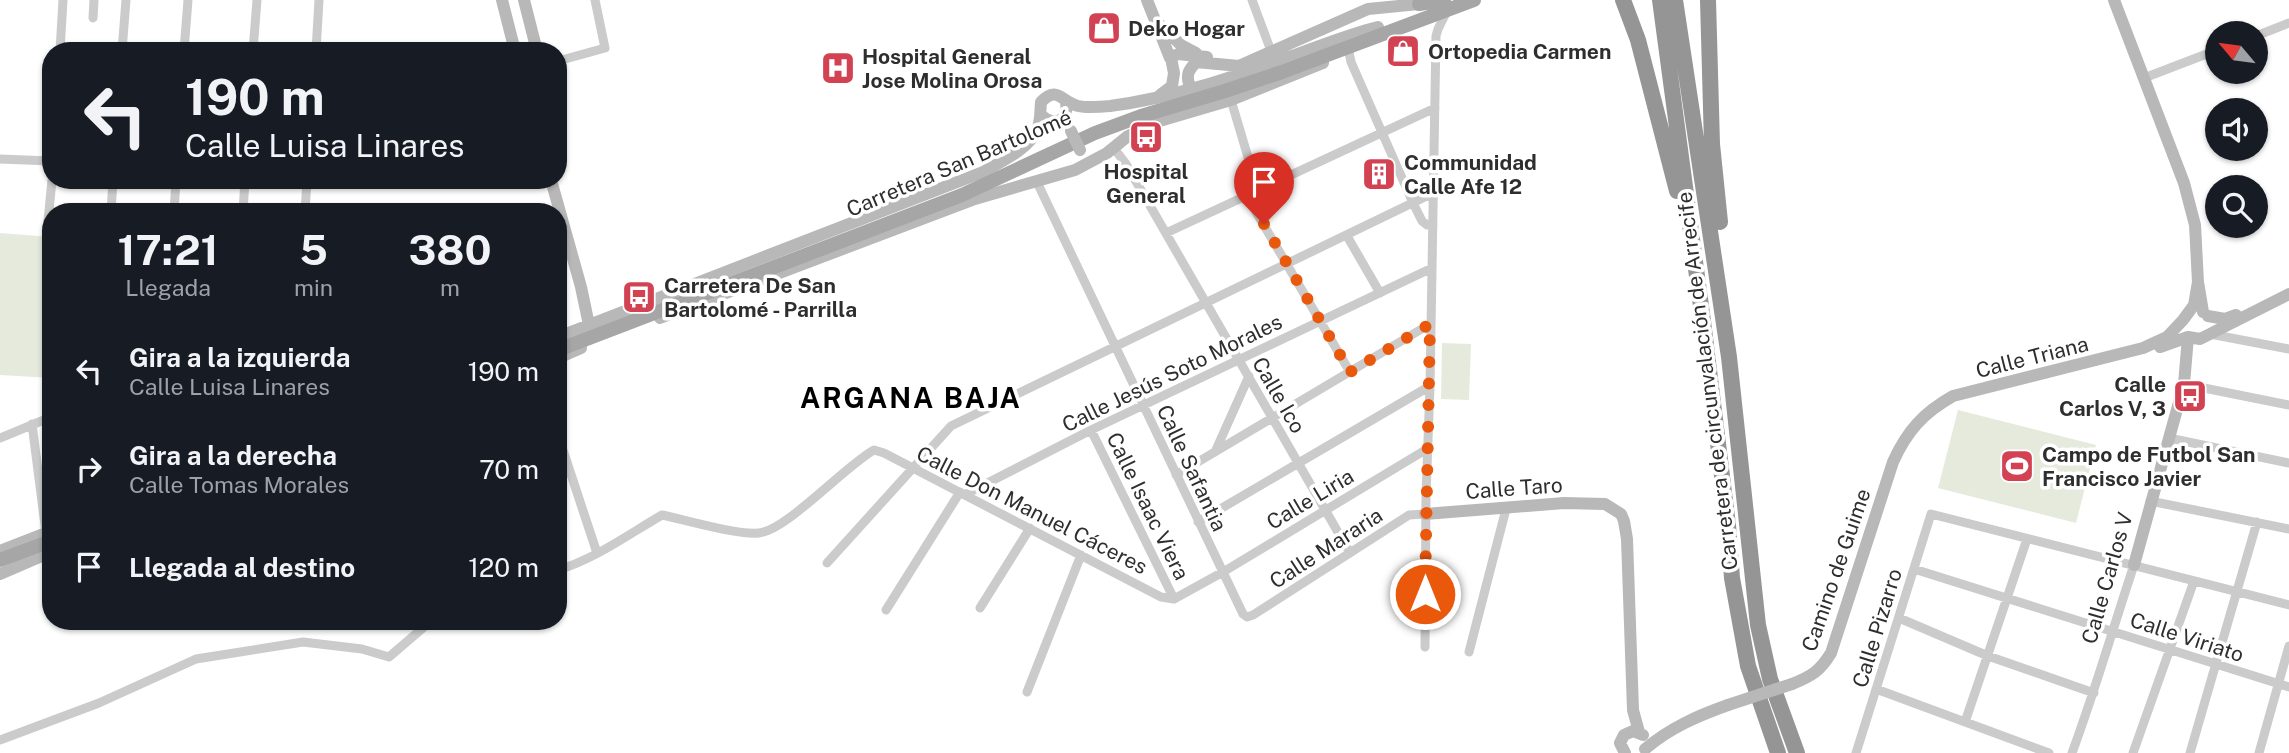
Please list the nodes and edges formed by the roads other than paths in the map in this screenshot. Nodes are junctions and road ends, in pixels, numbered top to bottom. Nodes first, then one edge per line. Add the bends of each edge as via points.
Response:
1 (63, 0) edge
2 (94, 0) edge
3 (126, 0) edge
4 (188, 0) edge
5 (257, 0) edge
6 (319, 0) edge
7 (502, 0) edge
8 (524, 0) edge
9 (595, 0) edge
10 (1147, 0) edge
11 (1252, 0) edge
12 (1474, 0) edge
13 (1623, 0) edge
14 (1660, 0) edge
15 (1675, 0) edge
16 (1708, 0) edge
17 (2114, 0) edge
18 (1413, 2) edge
19 (1446, 5) edge
20 (93, 18) dead end
21 (1156, 20) junction
22 (2289, 23) edge
23 (1410, 26) junction
24 (1378, 27) junction
25 (2268, 31) edge
26 (61, 42) edge
27 (123, 42) edge
28 (185, 42) edge
29 (254, 42) edge
30 (317, 42) edge
31 (514, 42) edge
32 (535, 42) edge
33 (1267, 52) junction
34 (1349, 52) junction
35 (2205, 55) edge
36 (1197, 58) junction
37 (567, 59) edge
38 (1171, 61) junction
39 (2144, 78) junction
40 (1194, 86) junction
41 (1157, 97) junction
42 (1231, 100) junction
43 (1066, 102) junction
44 (1435, 108) junction
45 (1041, 115) junction
46 (1063, 119) junction
47 (1381, 133) junction
48 (1113, 147) junction
49 (0, 159) edge
50 (42, 161) edge
51 (1087, 163) junction
52 (1036, 180) junction
53 (1258, 191) junction
54 (1433, 193) junction
55 (1413, 204) junction
56 (1433, 225) junction
57 (1166, 233) junction
58 (1347, 236) junction
59 (567, 259) edge
60 (1286, 263) junction
61 (1432, 268) junction
62 (2198, 282) junction
63 (581, 287) junction
64 (1380, 293) junction
65 (2289, 294) edge
66 (1204, 302) junction
67 (2257, 309) junction
68 (627, 310) junction
69 (2205, 314) junction
70 (2185, 317) junction
71 (1321, 321) junction
72 (1703, 321) junction
73 (1430, 324) junction
74 (589, 325) junction
75 (567, 334) edge
76 (2199, 337) junction
77 (567, 342) edge
78 (1116, 346) junction
79 (567, 347) edge
80 (2143, 348) junction
81 (2158, 348) junction
82 (2289, 349) edge
83 (567, 355) edge
84 (1729, 357) junction
85 (1239, 360) junction
86 (1350, 372) junction
87 (1248, 376) junction
88 (2185, 378) junction
89 (1430, 386) junction
90 (1143, 405) junction
91 (2289, 405) edge
92 (1933, 407) joint
93 (1273, 418) junction
94 (42, 420) edge
95 (32, 424) junction
96 (1091, 430) junction
97 (0, 438) edge
98 (2169, 438) junction
99 (1427, 449) junction
100 (1215, 452) junction
101 (567, 462) edge
102 (2289, 463) edge
103 (1298, 464) junction
104 (912, 468) junction
105 (1176, 475) junction
106 (42, 487) edge
107 (963, 493) junction
108 (2150, 501) junction
109 (1506, 509) junction
110 (1324, 510) junction
111 (1425, 514) junction
112 (1198, 522) junction
113 (2257, 522) junction
114 (1030, 528) junction
115 (2289, 529) edge
116 (42, 539) edge
117 (2027, 539) junction
118 (42, 541) edge
119 (0, 551) edge
120 (597, 553) junction
121 (1350, 553) junction
122 (1081, 555) junction
123 (42, 556) edge
124 (0, 562) edge
125 (827, 563) dead end
126 (2134, 565) junction
127 (567, 567) edge
128 (1914, 569) junction
129 (1223, 572) junction
130 (0, 574) edge
131 (2194, 581) junction
132 (2237, 592) junction
133 (1174, 598) junction
134 (2007, 599) junction
135 (2289, 605) edge
136 (980, 608) dead end
137 (886, 610) dead end
138 (1247, 617) joint
139 (1899, 618) junction
140 (420, 630) edge
141 (2111, 631) junction
142 (2289, 646) edge
143 (1425, 647) dead end
144 (2169, 650) junction
145 (1469, 652) dead end
146 (1988, 656) junction
147 (2216, 664) junction
148 (2278, 684) junction
149 (2289, 687) edge
150 (1876, 689) junction
151 (1027, 692) dead end
152 (2094, 693) junction
153 (1633, 710) junction
154 (1965, 722) junction
155 (1640, 733) junction
156 (1661, 735) junction
157 (0, 740) edge
158 (1622, 747) edge
159 (1644, 751) edge
160 (1778, 753) edge
161 (1797, 753) edge
162 (1856, 753) edge
163 (2049, 753) edge
164 (2073, 753) edge
165 (2133, 753) edge
166 (2190, 753) edge
167 (2259, 753) edge

1 - 26 street
2 - 20 street
3 - 27 street
4 - 28 street
5 - 29 street
6 - 30 street
7 - 31 street
8 - 32 street
9 - 37 street via 606,48
10 - 21 street
11 - 33 street
12 - 19 main road, Carretera San Bartolomé
13 - 72 highway via 1672,165
14 - 72 highway, Carretera de circunvalación de Arrecife
15 - 84 highway, Carretera de circunvalación de Arrecife
16 - 84 highway via 1712,144 1729,309
17 - 39 street
18 - 19 main road
18 - 33 street via 1368,9
19 - 23 main road, Carretera San Bartolomé
19 - 24 main road, Carretera San Bartolomé
19 - 44 street via 1436,36
21 - 36 street
21 - 38 street
22 - 25 street
23 - 34 street
23 - 79 main road, Carretera San Bartolomé via 1095,133 962,195
24 - 40 street, Carretera San Bartolomé
24 - 77 main road, Carretera San Bartolomé via 1268,72 1140,111 961,190
33 - 36 street via 1239,66
34 - 42 street
34 - 47 street
35 - 39 street
36 - 38 street
36 - 40 street via 1187,77
38 - 40 street
38 - 41 street via 1172,86
39 - 62 street via 2187,193 2195,225
40 - 41 street, Carretera San Bartolomé
41 - 43 street, Carretera San Bartolomé via 1111,106 1079,107
42 - 48 street, Carretera San Bartolomé via 1156,122
42 - 53 street
43 - 45 street via 1062,96 1048,96 1041,102
43 - 46 street via 1068,111
44 - 47 street
44 - 54 street
45 - 46 street via 1047,121
45 - 68 street, Carretera San Bartolomé via 1032,138 968,179
46 - 51 street, bridge
47 - 53 street
47 - 55 street
48 - 51 street, Carretera San Bartolomé
48 - 57 street, Calle Ico
49 - 50 street
51 - 52 street, Carretera San Bartolomé
52 - 78 street, Calle Safantia
52 - 83 street, Carretera San Bartolomé
53 - 57 street
53 - 60 street via 1252,205
54 - 55 street
54 - 56 street
55 - 56 street via 1422,221
55 - 58 street
56 - 61 street
57 - 66 street, Calle Ico
58 - 60 street
58 - 64 street
59 - 63 street
60 - 66 street
60 - 71 street
61 - 64 street, Calle Jesús Soto Morales
61 - 73 street
62 - 69 street
62 - 70 street via 2194,305
63 - 68 street via 597,311
63 - 74 street
64 - 71 street, Calle Jesús Soto Morales
65 - 67 street
66 - 78 street
66 - 85 street, Calle Ico
67 - 69 street via 2225,319
67 - 76 street
68 - 74 street, Carretera San Bartolomé
69 - 70 street via 2194,311
69 - 76 street via 2211,324
70 - 76 street via 2182,329
70 - 80 street via 2167,337
71 - 85 street, Calle Jesús Soto Morales
71 - 86 street
72 - 160 highway, Carretera de circunvalación de Arrecife via 1732,578 1748,666
73 - 86 street
73 - 89 street
74 - 75 street, Carretera San Bartolomé
76 - 81 street
76 - 82 street
76 - 88 street, Calle Carlos V
78 - 90 street, Calle Safantia
78 - 104 street via 951,426
80 - 81 street
80 - 92 street, Calle Triana via 1953,396
81 - 88 street via 2176,356
84 - 161 highway, Carretera de circunvalación de Arrecife via 1758,625 1770,679
85 - 87 street, Calle Ico
85 - 90 street, Calle Jesús Soto Morales
86 - 93 street
87 - 93 street, Calle Ico
87 - 100 street
88 - 91 street
88 - 98 street, Calle Carlos V
89 - 99 street
89 - 103 street
90 - 96 street, Calle Jesús Soto Morales
90 - 105 street, Calle Safantia
92 - 156 street, Camino de Guime, bridge via 1901,443 1832,653 1823,667 1810,677 1692,718
93 - 100 street
93 - 103 street, Calle Ico
94 - 95 street
95 - 97 street
95 - 106 street
96 - 107 street, Calle Jesús Soto Morales
96 - 133 street, Calle Isaac Viera
98 - 102 street
98 - 108 street, Calle Carlos V
99 - 110 street, Calle Liria
99 - 111 street
100 - 105 street
101 - 120 street
103 - 110 street, Calle Ico
103 - 112 street
104 - 107 street, Calle Don Manuel Cáceres
104 - 120 street, Calle Don Manuel Cáceres via 874,450 788,518 761,533 662,515
104 - 125 street
105 - 112 street, Calle Safantia
107 - 114 street, Calle Don Manuel Cáceres
107 - 137 street
108 - 113 street
108 - 126 street, Calle Carlos V
109 - 111 street, Calle Taro
109 - 145 street
109 - 153 street, Calle Taro via 1605,504 1621,514 1627,539
110 - 121 street, Calle Ico
110 - 129 street, Calle Liria
111 - 121 street, Calle Mararia via 1409,515
111 - 143 street
112 - 129 street, Calle Safantia
113 - 115 street
113 - 132 street
114 - 122 street, Calle Don Manuel Cáceres
114 - 136 street
116 - 119 street
117 - 126 street
117 - 128 street, Calle Pizarro via 1931,514
117 - 134 street
118 - 124 main road
120 - 127 street
121 - 138 street, Calle Mararia
122 - 133 street, Calle Don Manuel Cáceres via 1161,597
122 - 151 street
123 - 130 street
126 - 131 street
126 - 141 street, Calle Carlos V
128 - 134 street, Calle Viriato
128 - 139 street, Calle Pizarro
129 - 133 street, Calle Liria
129 - 138 street, Calle Safantia
131 - 132 street
131 - 144 street
132 - 135 street
132 - 147 street
134 - 141 street, Calle Viriato
134 - 146 street
139 - 146 street
139 - 150 street, Calle Pizarro
140 - 157 street via 389,657 303,642 196,659 99,703
141 - 144 street, Calle Viriato
141 - 152 street, Calle Carlos V
142 - 148 street
144 - 147 street, Calle Viriato
144 - 165 street
146 - 152 street
146 - 154 street
147 - 148 street, Calle Viriato
147 - 166 street
148 - 149 street, Calle Viriato
148 - 167 street
150 - 154 street
150 - 162 street, Calle Pizarro
152 - 164 street, Calle Carlos V
153 - 155 street
153 - 158 street
154 - 163 street
155 - 156 street
155 - 158 street via 1633,731
155 - 159 street via 1646,739
156 - 159 street, Camino de Guime

